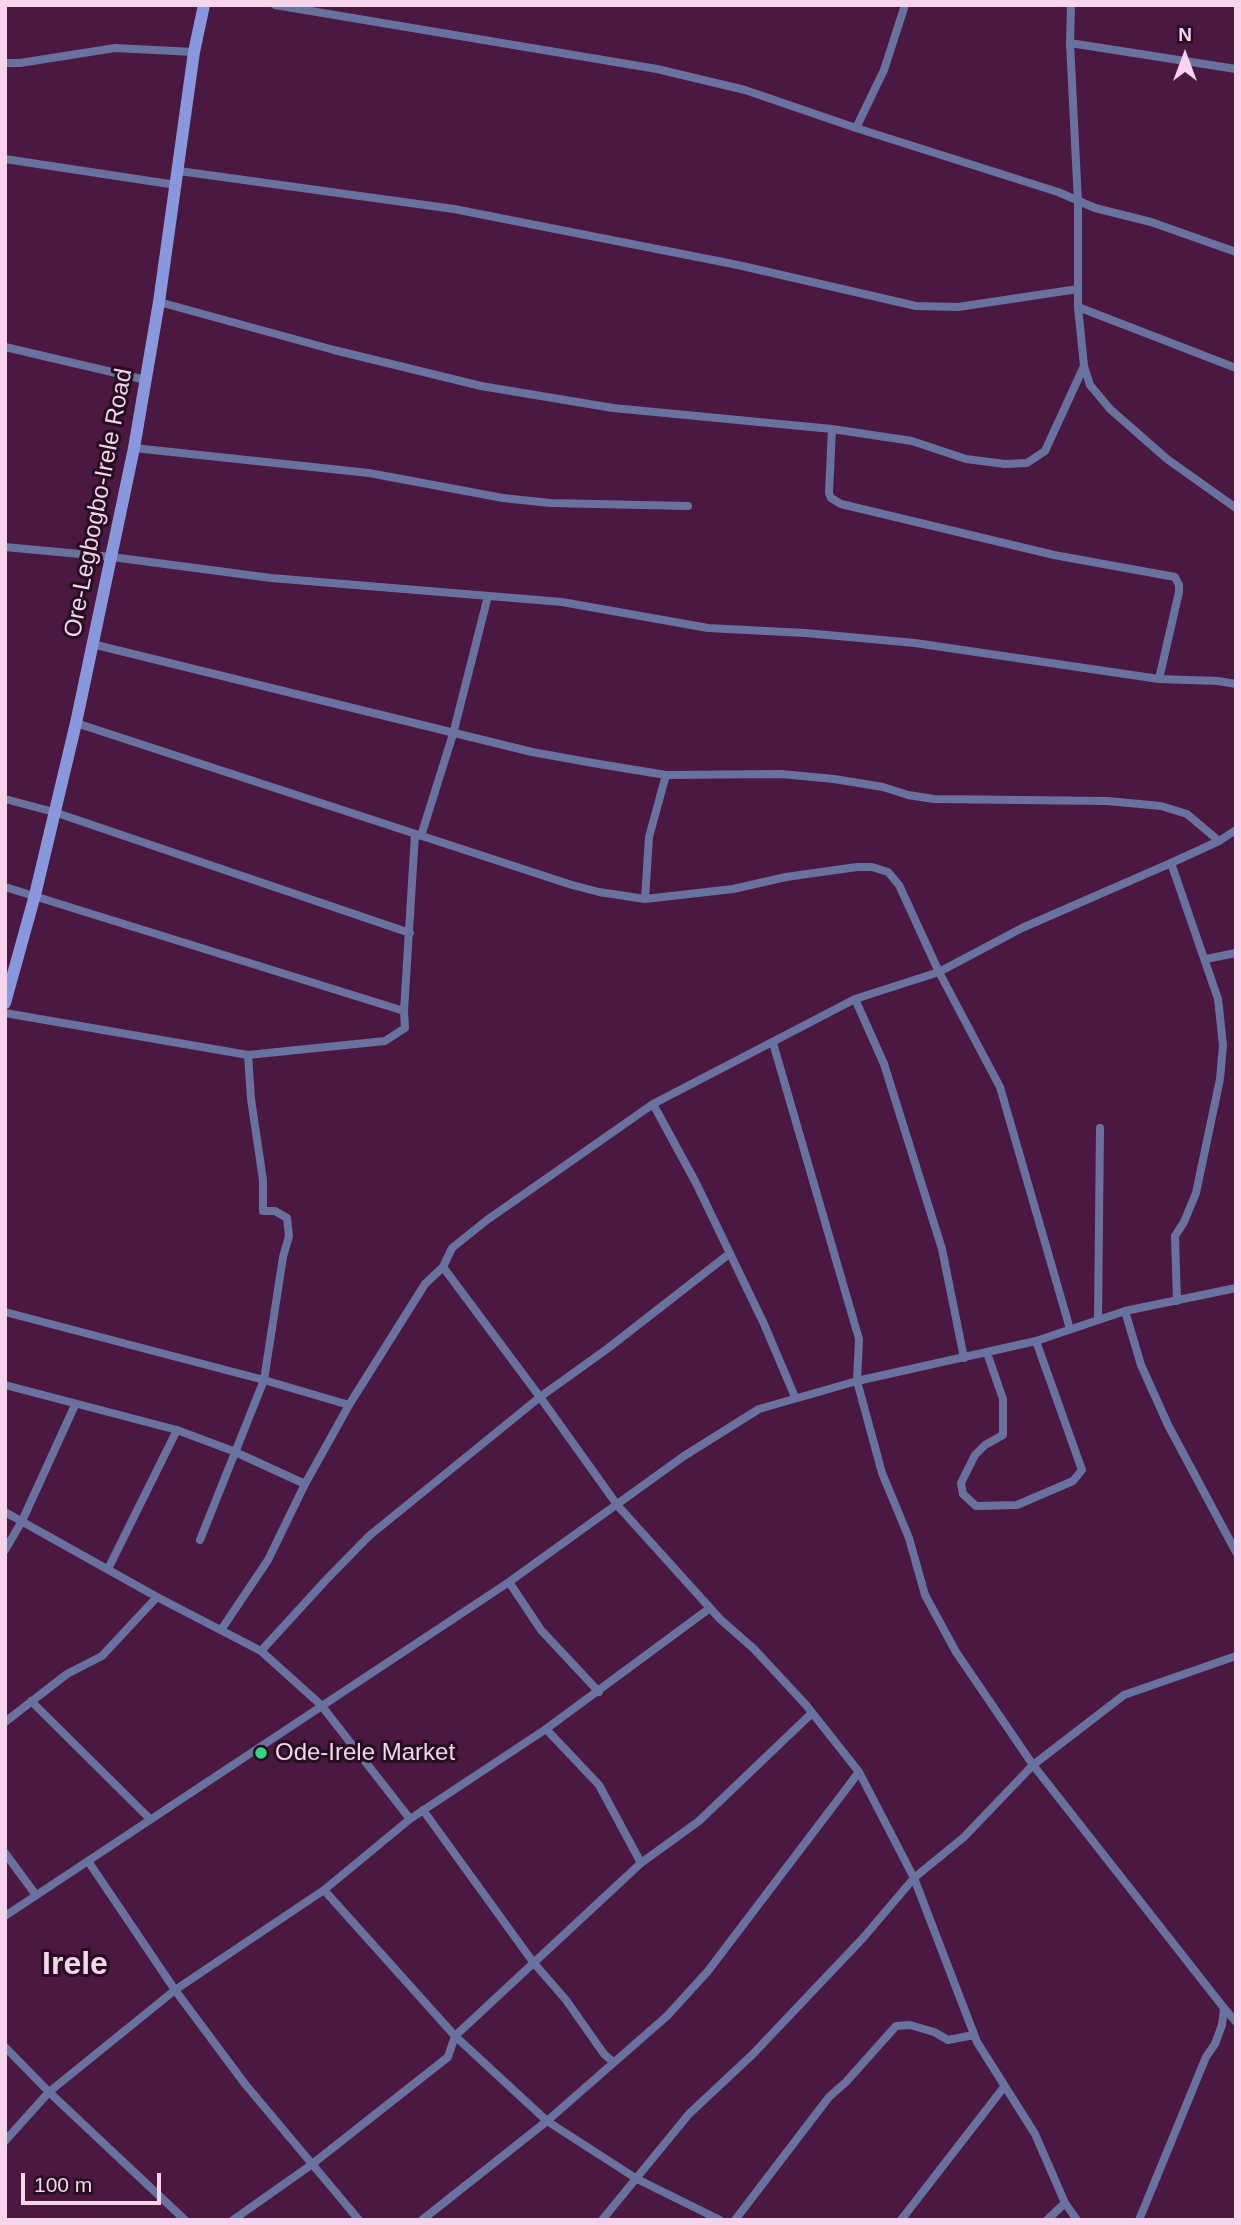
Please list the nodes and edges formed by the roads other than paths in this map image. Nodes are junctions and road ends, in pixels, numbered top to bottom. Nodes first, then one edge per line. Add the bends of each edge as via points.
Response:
1 (204, 5) edge
2 (275, 5) edge
3 (905, 5) edge
4 (1071, 5) edge
5 (1070, 43) junction
6 (194, 51) junction
7 (5, 63) edge
8 (1236, 69) edge
9 (856, 128) junction
10 (5, 159) edge
11 (179, 171) junction
12 (176, 185) junction
13 (1078, 201) junction
14 (1236, 252) edge
15 (1078, 289) junction
16 (159, 302) junction
17 (1078, 307) junction
18 (5, 347) edge
19 (1084, 366) junction
20 (1236, 368) edge
21 (146, 380) junction
22 (832, 429) junction
23 (134, 448) junction
24 (688, 506) dead end
25 (1236, 508) edge
26 (5, 547) edge
27 (112, 557) junction
28 (488, 596) junction
29 (92, 644) junction
30 (1159, 679) junction
31 (1236, 684) edge
32 (76, 723) junction
33 (453, 734) junction
34 (666, 775) junction
35 (5, 799) edge
36 (54, 812) junction
37 (1236, 830) edge
38 (418, 835) junction
39 (1219, 841) junction
40 (1171, 863) junction
41 (5, 887) edge
42 (35, 895) junction
43 (645, 898) junction
44 (410, 933) junction
45 (1236, 953) edge
46 (1206, 959) junction
47 (939, 972) junction
48 (855, 999) junction
49 (5, 1003) edge
50 (404, 1011) junction
51 (5, 1013) edge
52 (773, 1043) junction
53 (248, 1055) junction
54 (653, 1104) junction
55 (1100, 1128) dead end
56 (729, 1254) junction
57 (443, 1267) junction
58 (1236, 1288) edge
59 (1177, 1301) junction
60 (1125, 1311) junction
61 (5, 1312) edge
62 (1098, 1319) junction
63 (1070, 1329) junction
64 (1036, 1341) junction
65 (987, 1353) junction
66 (964, 1358) junction
67 (264, 1380) junction
68 (857, 1381) junction
69 (5, 1385) edge
70 (540, 1397) junction
71 (795, 1397) junction
72 (75, 1405) junction
73 (349, 1405) junction
74 (177, 1430) junction
75 (233, 1451) junction
76 (305, 1484) junction
77 (618, 1506) junction
78 (5, 1511) edge
79 (22, 1521) junction
80 (200, 1541) dead end
81 (5, 1550) edge
82 (1236, 1552) edge
83 (108, 1569) junction
84 (509, 1582) junction
85 (157, 1597) junction
86 (710, 1608) junction
87 (221, 1630) junction
88 (261, 1651) junction
89 (1236, 1656) edge
90 (599, 1692) junction
91 (31, 1701) junction
92 (321, 1705) junction
93 (812, 1713) junction
94 (5, 1722) edge
95 (547, 1729) junction
96 (1033, 1765) junction
97 (859, 1772) junction
98 (423, 1810) junction
99 (150, 1819) junction
100 (410, 1819) junction
101 (5, 1853) edge
102 (88, 1861) junction
103 (641, 1863) junction
104 (914, 1878) junction
105 (324, 1889) junction
106 (36, 1895) junction
107 (5, 1916) edge
108 (533, 1962) junction
109 (174, 1990) junction
110 (1224, 2008) junction
111 (1236, 2022) edge
112 (974, 2035) junction
113 (455, 2036) junction
114 (5, 2047) edge
115 (613, 2062) junction
116 (1004, 2087) junction
117 (49, 2092) junction
118 (547, 2121) junction
119 (5, 2141) edge
120 (311, 2165) junction
121 (638, 2179) junction
122 (1065, 2203) junction
123 (185, 2220) edge
124 (233, 2220) edge
125 (359, 2220) edge
126 (422, 2220) edge
127 (602, 2220) edge
128 (720, 2220) edge
129 (735, 2220) edge
130 (901, 2220) edge
131 (1047, 2220) edge
132 (1077, 2220) edge
133 (1139, 2220) edge

1 - 6 main road, Ore-Legbogbo-Irele Road
2 - 9 street via 657,69 745,90
3 - 9 street via 884,70
4 - 5 street
5 - 8 street
5 - 13 street
6 - 7 street via 116,48
6 - 11 main road, Ore-Legbogbo-Irele Road
9 - 13 street
10 - 12 street
11 - 12 main road, Ore-Legbogbo-Irele Road
11 - 15 street via 454,209 916,306 958,307
12 - 16 main road, Ore-Legbogbo-Irele Road
13 - 14 street
13 - 15 street
15 - 17 street
16 - 21 main road, Ore-Legbogbo-Irele Road
16 - 22 street via 481,386 612,408
17 - 19 street
17 - 20 street
18 - 21 street
19 - 22 street via 1045,452 1027,463 966,459 912,441
19 - 25 street via 1090,385 1110,409 1167,459
21 - 23 main road, Ore-Legbogbo-Irele Road
22 - 30 street via 829,492 834,501 1054,555 1175,577 1179,592
23 - 24 street via 369,472 550,503
23 - 27 main road, Ore-Legbogbo-Irele Road
26 - 27 street
27 - 28 street via 271,578
27 - 29 main road, Ore-Legbogbo-Irele Road
28 - 30 street via 562,602 708,628 915,643
28 - 33 street
29 - 32 main road, Ore-Legbogbo-Irele Road
29 - 33 street
30 - 31 street
32 - 36 main road, Ore-Legbogbo-Irele Road
32 - 38 street
33 - 34 street
33 - 38 street
34 - 39 street via 781,774 883,787 934,799 1148,804 1187,814
34 - 43 street via 649,837
35 - 36 street
36 - 42 main road, Ore-Legbogbo-Irele Road
36 - 44 street
37 - 39 street
38 - 43 street via 572,885
38 - 44 street
39 - 40 street
40 - 46 street
40 - 47 street via 1022,928
41 - 42 street
42 - 49 main road, Ore-Legbogbo-Irele Road
42 - 50 street
43 - 47 street via 733,889 857,867 881,868 900,885
44 - 50 street
45 - 46 street
46 - 59 street via 1218,999 1223,1045 1196,1193 1175,1236
47 - 48 street
47 - 63 street via 1000,1087
48 - 52 street
48 - 66 street via 884,1063 942,1249
50 - 53 street via 405,1028 385,1041
51 - 53 street
52 - 54 street
52 - 68 street via 859,1339
53 - 67 street via 263,1211 281,1214 289,1224
54 - 56 street
54 - 57 street via 487,1220 452,1248
55 - 62 street
56 - 70 street
56 - 71 street
57 - 70 street
57 - 73 street via 425,1284
58 - 59 street
59 - 60 street
60 - 62 street
60 - 82 street via 1141,1365 1168,1424
61 - 67 street
62 - 63 street
63 - 64 street
64 - 65 street
64 - 65 street via 1082,1470 1073,1481 1017,1504 976,1506 963,1494 961,1483 975,1455 1003,1435 1003,1399
65 - 66 street
66 - 68 street
67 - 73 street
67 - 75 street
68 - 71 street
68 - 96 street via 882,1473 909,1538 925,1595 956,1652
69 - 72 street
70 - 77 street
70 - 88 street via 369,1536
71 - 77 street via 759,1409 684,1456
72 - 74 street
72 - 79 street
73 - 76 street
74 - 75 street
74 - 83 street
75 - 76 street
75 - 80 street
76 - 87 street via 268,1560
77 - 84 street
77 - 86 street
78 - 79 street
79 - 81 street
79 - 83 street
83 - 85 street
84 - 90 street via 541,1630
84 - 92 street
85 - 87 street
85 - 91 street via 102,1656 67,1674
86 - 90 street
86 - 93 street
87 - 88 street
88 - 92 street
89 - 96 street via 1124,1695
90 - 95 street
91 - 94 street
91 - 99 street
92 - 99 street
92 - 100 street
93 - 97 street
93 - 103 street via 699,1821
95 - 98 street
95 - 103 street via 599,1785
96 - 104 street via 964,1837
96 - 110 street
97 - 104 street
97 - 115 street via 708,1971 667,2016
98 - 100 street
98 - 108 street
99 - 102 street
100 - 105 street
101 - 106 street
102 - 106 street
102 - 109 street
103 - 108 street
104 - 112 street
104 - 121 street via 863,1938 689,2114
105 - 109 street
105 - 113 street
106 - 107 street
108 - 113 street
108 - 115 street
109 - 117 street
109 - 120 street
110 - 111 street
110 - 133 street via 1215,2044
112 - 116 street
112 - 129 street via 948,2040 910,2025 897,2026 829,2097
113 - 118 street
113 - 120 street via 448,2057
114 - 117 street
115 - 118 street
116 - 122 street via 1035,2134
116 - 130 street
117 - 119 street
117 - 123 street
118 - 121 street
118 - 126 street
120 - 124 street
120 - 125 street
121 - 127 street
121 - 128 street
122 - 131 street
122 - 132 street

